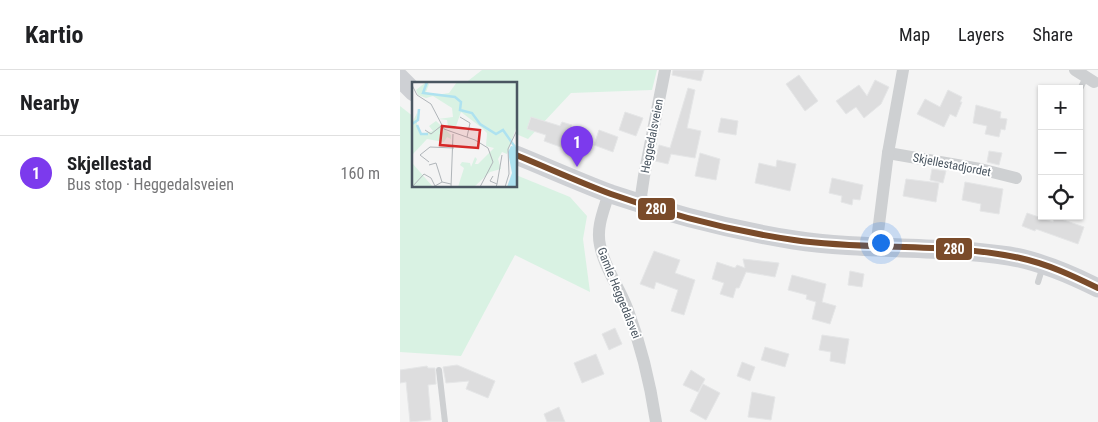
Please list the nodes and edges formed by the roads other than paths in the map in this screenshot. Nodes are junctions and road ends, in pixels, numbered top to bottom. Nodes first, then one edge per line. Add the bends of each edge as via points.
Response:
1 (665, 70) edge
2 (903, 70) edge
3 (400, 78) edge
4 (412, 90) edge
5 (888, 153) junction
6 (518, 156) edge
7 (1016, 178) dead end
8 (609, 193) junction
9 (640, 203) junction
10 (876, 248) junction
11 (1098, 288) edge
12 (439, 370) dead end
13 (445, 422) edge
14 (656, 422) edge

1 - 9 street, Heggedalsveien
2 - 5 street
3 - 4 main road
5 - 7 street, Skjellestadjordet
5 - 10 street
6 - 8 main road
8 - 9 main road
8 - 14 street, Gamle Heggedalsvei via 600,219 599,244 638,337
9 - 10 main road via 734,229 786,239
10 - 11 main road via 980,252 1010,257 1040,273
12 - 13 lane

